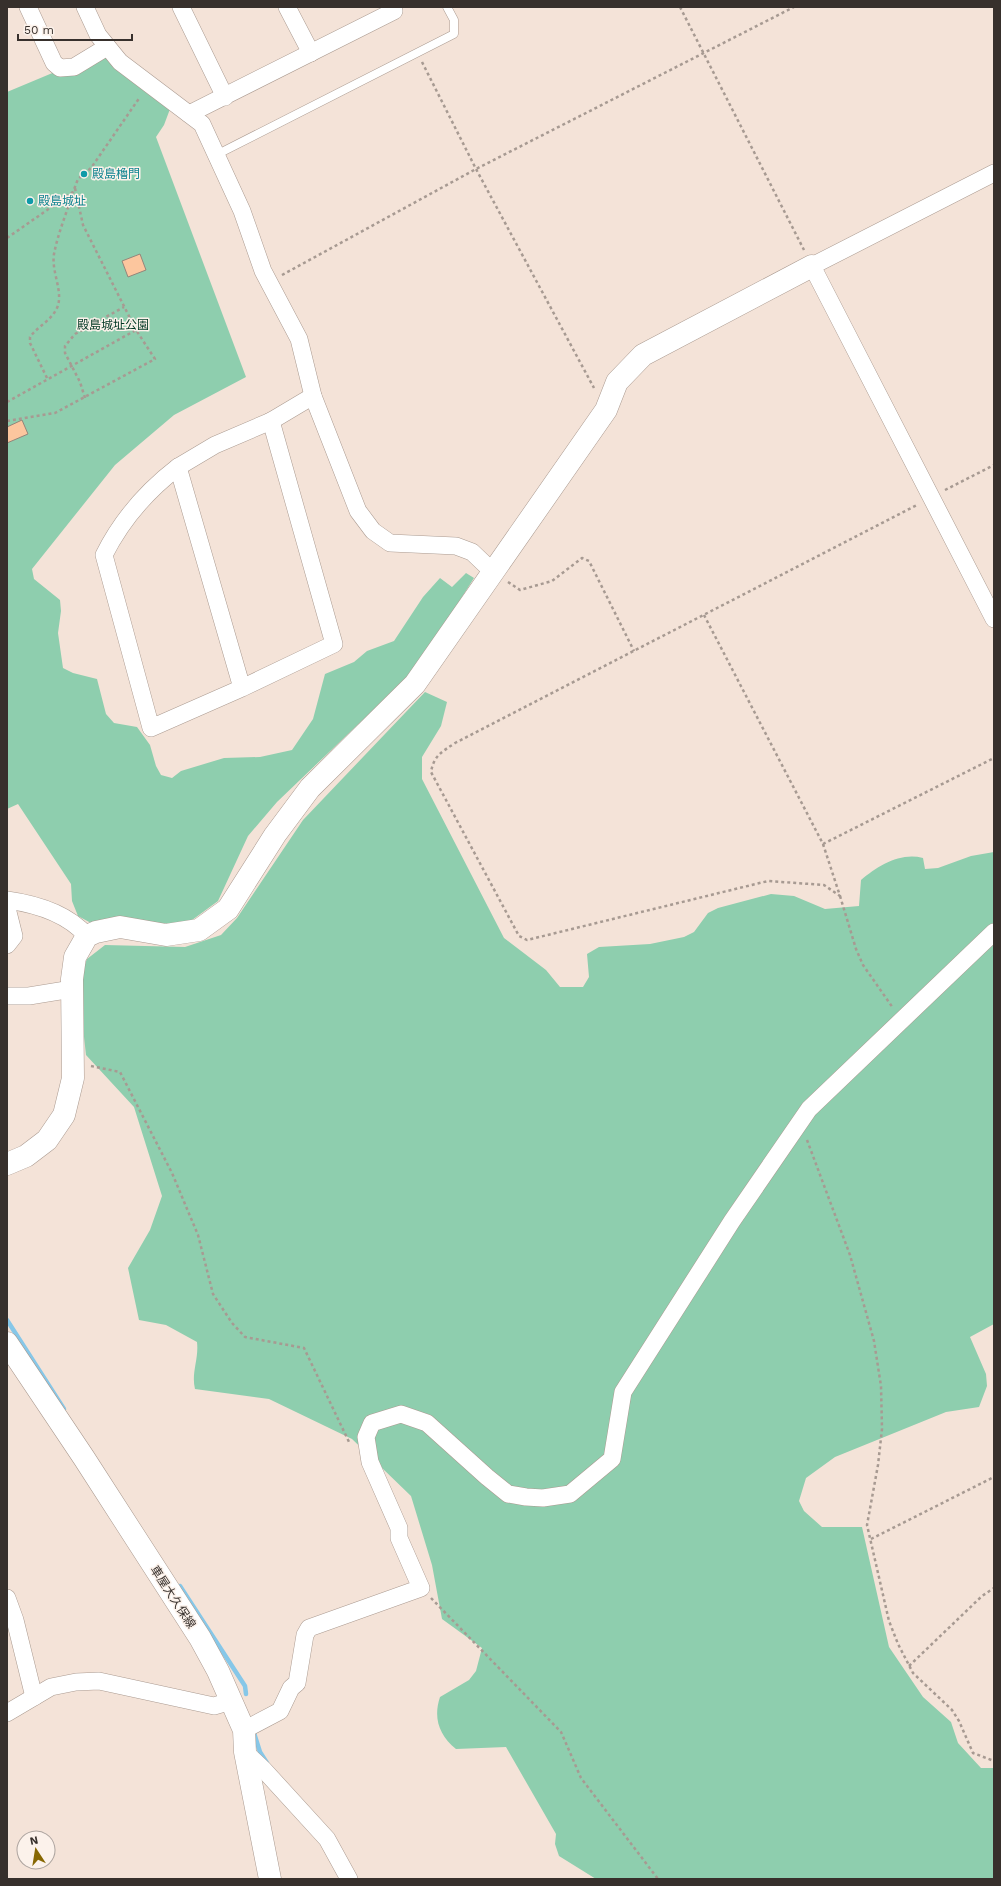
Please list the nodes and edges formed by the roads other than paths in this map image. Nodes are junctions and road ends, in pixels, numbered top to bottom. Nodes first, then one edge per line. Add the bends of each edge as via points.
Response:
1 (28, 7) edge
2 (85, 7) edge
3 (181, 7) edge
4 (287, 7) edge
5 (392, 7) edge
6 (447, 7) edge
7 (107, 47) junction
8 (311, 53) junction
9 (225, 97) junction
10 (189, 114) junction
11 (216, 155) junction
12 (994, 173) edge
13 (812, 266) junction
14 (313, 396) junction
15 (271, 421) junction
16 (178, 467) junction
17 (493, 572) junction
18 (994, 619) edge
19 (242, 688) junction
20 (7, 900) edge
21 (7, 908) edge
22 (994, 932) edge
23 (87, 936) junction
24 (7, 945) edge
25 (72, 989) junction
26 (7, 996) edge
27 (7, 1164) edge
28 (7, 1343) edge
29 (7, 1598) edge
30 (34, 1697) junction
31 (231, 1701) junction
32 (7, 1713) edge
33 (244, 1730) junction
34 (245, 1752) junction
35 (270, 1879) edge
36 (349, 1879) edge

1 - 7 street via 54,63 60,68 74,67
2 - 7 street via 98,35
3 - 9 street
4 - 8 street
5 - 8 street via 394,11
6 - 11 lane via 454,20 454,34
7 - 10 street via 120,62
8 - 9 street
9 - 10 street
10 - 11 street via 202,124
11 - 14 street via 242,211 263,271 299,339
12 - 13 street
13 - 17 street via 643,354 617,382 606,410
13 - 18 street
14 - 15 street
14 - 17 street via 358,511 373,531 390,543 456,546 472,552
15 - 16 street via 216,445
15 - 19 street via 334,644
16 - 19 street
16 - 19 street via 161,480 115,533 104,555 151,728
17 - 23 street via 415,684 310,788 275,835 228,909 200,930 166,935 120,927
20 - 23 street via 23,902 53,912 78,925
21 - 24 street via 14,936
22 - 33 street via 809,1109 732,1221 623,1392 612,1459 570,1494 542,1498 508,1494 427,1423 401,1414 372,1423 366,1437 370,1462 399,1528 399,1538 421,1588 309,1628 305,1635 297,1683 291,1688 280,1710
23 - 25 street via 75,957
25 - 26 street via 29,996
25 - 27 street via 74,1078 64,1115 47,1140 26,1156
28 - 31 street, 車屋大久保線 via 200,1638
29 - 30 street
30 - 31 street via 51,1687 99,1681 214,1706
30 - 32 street
31 - 33 street, 車屋大久保線
33 - 34 street, 車屋大久保線
34 - 35 street, 車屋大久保線
34 - 36 street via 327,1840

